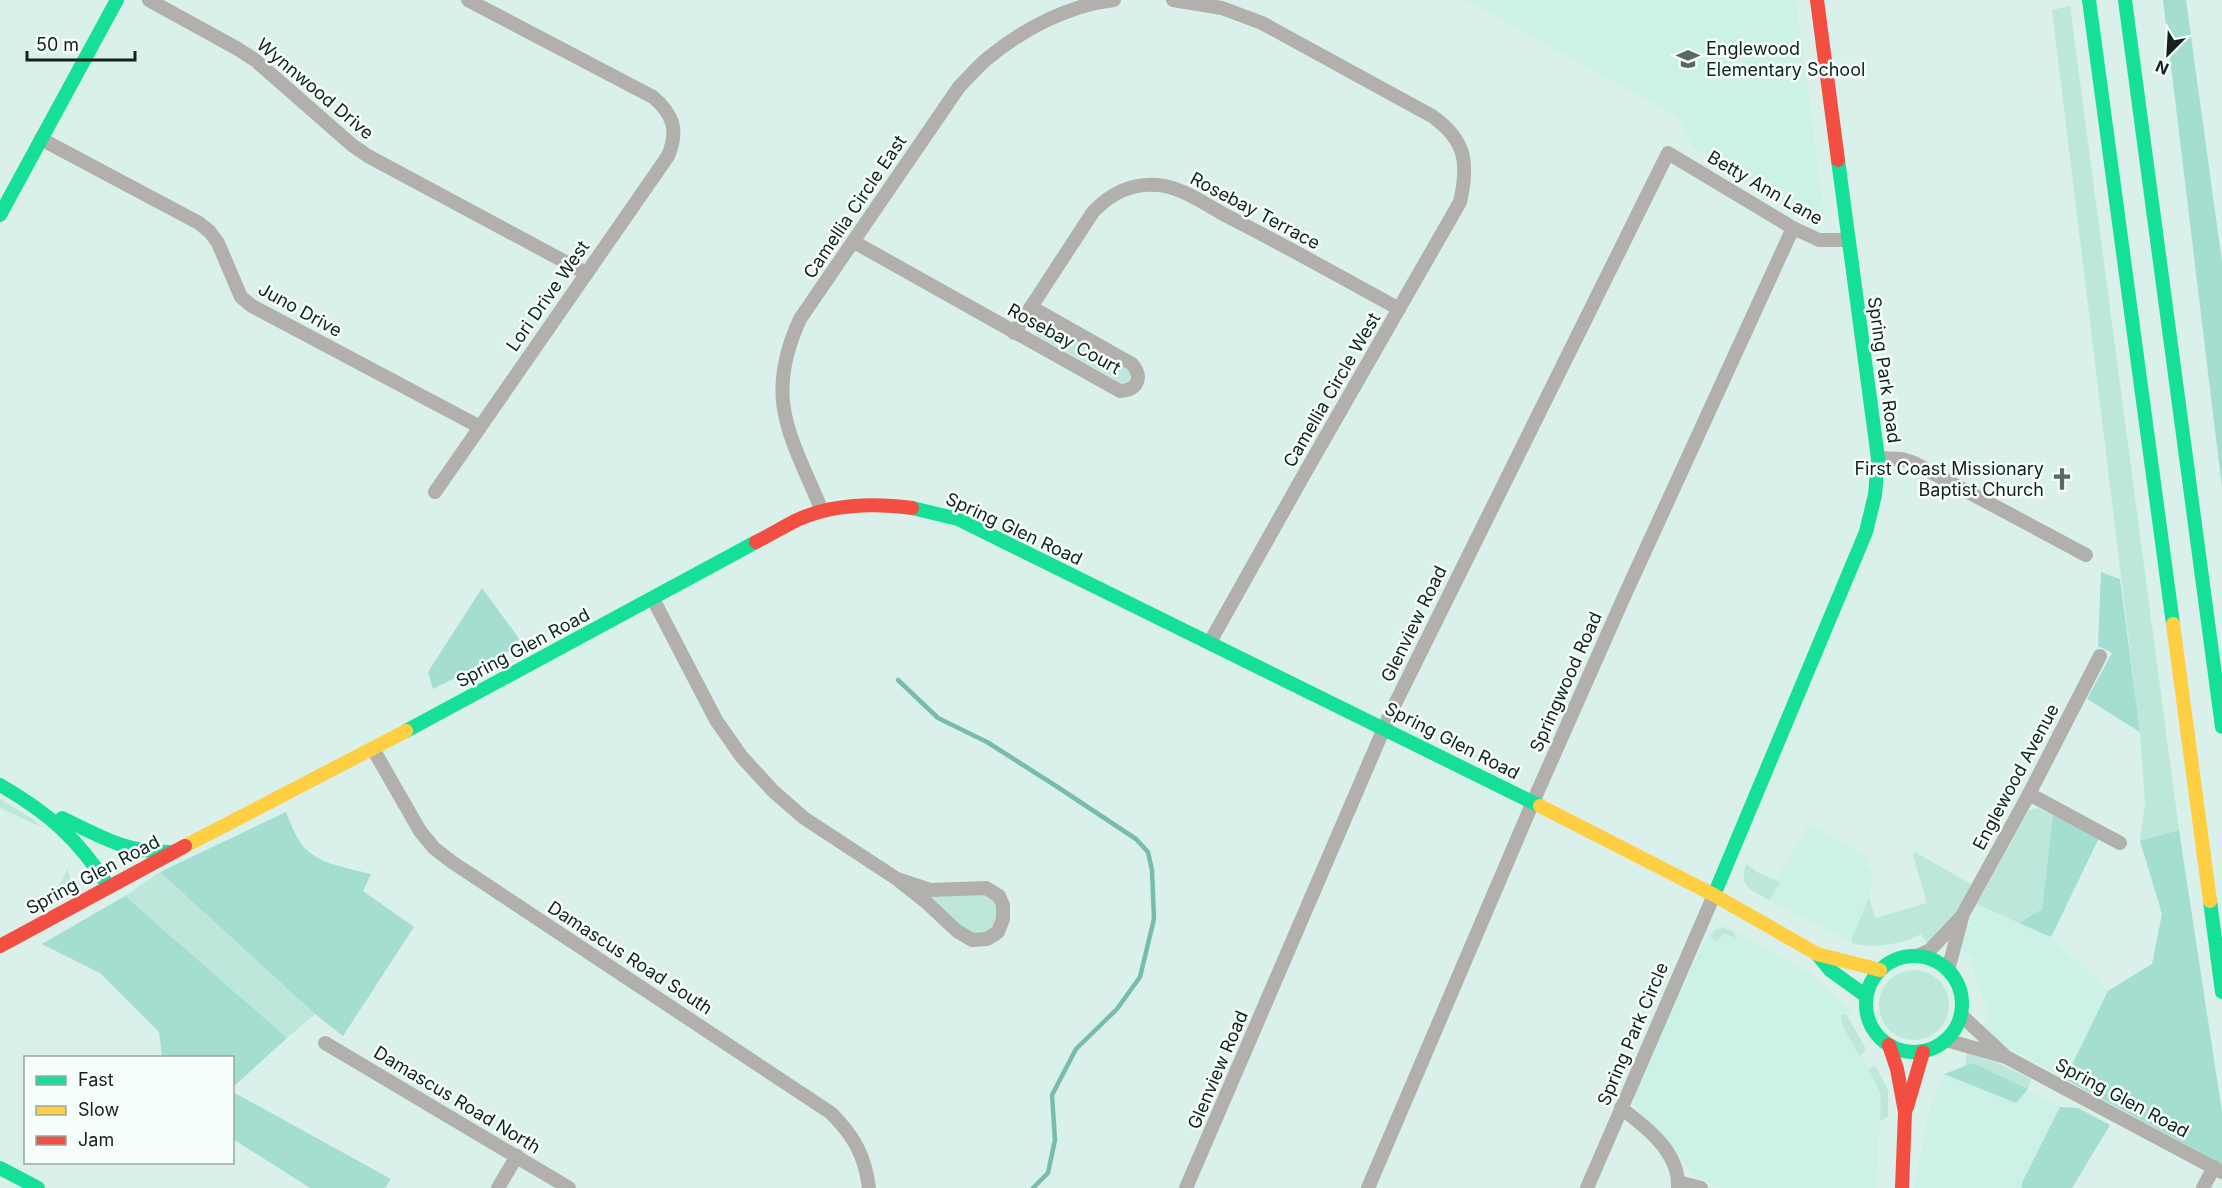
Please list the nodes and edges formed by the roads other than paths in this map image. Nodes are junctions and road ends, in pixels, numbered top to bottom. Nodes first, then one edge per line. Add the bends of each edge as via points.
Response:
1 (117, 0) edge
2 (149, 0) edge
3 (468, 0) edge
4 (1105, 0) edge
5 (1173, 0) edge
6 (2089, 0) edge
7 (2125, 0) edge
8 (1821, 1) edge
9 (41, 139) junction
10 (1668, 153) joint
11 (0, 215) edge
12 (1793, 228) junction
13 (1849, 240) junction
14 (854, 242) junction
15 (586, 273) junction
16 (1031, 307) junction
17 (1399, 309) junction
18 (1014, 333) junction
19 (480, 427) junction
20 (1878, 458) junction
21 (435, 492) dead end
22 (822, 511) junction
23 (2086, 555) dead end
24 (653, 599) junction
25 (1210, 642) junction
26 (2100, 656) dead end
27 (2222, 727) edge
28 (1385, 728) junction
29 (372, 749) junction
30 (0, 785) edge
31 (2029, 794) junction
32 (1533, 802) junction
33 (37, 806) junction
34 (2120, 843) dead end
35 (173, 852) junction
36 (897, 879) junction
37 (109, 887) junction
38 (1714, 895) junction
39 (1963, 914) junction
40 (0, 946) edge
41 (1817, 954) junction
42 (1917, 956) junction
43 (1880, 970) junction
44 (1948, 970) junction
45 (2222, 992) edge
46 (1866, 996) junction
47 (1961, 1015) junction
48 (1946, 1040) junction
49 (325, 1042) dead end
50 (1889, 1046) junction
51 (1923, 1052) junction
52 (2006, 1057) junction
53 (1621, 1108) junction
54 (1905, 1112) junction
55 (517, 1156) junction
56 (0, 1168) edge
57 (2218, 1169) edge
58 (1678, 1185) edge
59 (38, 1188) edge
60 (498, 1188) edge
61 (569, 1188) edge
62 (869, 1188) edge
63 (1186, 1188) edge
64 (1368, 1188) edge
65 (1587, 1188) edge
66 (1701, 1188) edge
67 (1902, 1188) edge
68 (2203, 1188) edge

1 - 9 main road
2 - 15 street, Wynnwood Drive via 255,60 368,156
3 - 15 street, Lori Drive West via 652,97 670,116 674,130 668,156
4 - 14 street, Camellia Circle East via 1060,14 988,58 959,87
5 - 17 street, Camellia Circle West via 1222,8 1262,23 1432,116 1456,139 1465,161 1460,202
6 - 45 main road
7 - 27 main road
8 - 13 main road, Spring Park Road
9 - 11 main road
9 - 19 street, Juno Drive via 199,223 218,243 242,297 252,306
10 - 12 street, Betty Ann Lane
10 - 28 street, Glenview Road
12 - 13 street, Betty Ann Lane via 1819,240
12 - 32 street, Springwood Road
13 - 20 main road, Spring Park Road
14 - 18 street, Rosebay Court
14 - 22 street, Camellia Circle East via 800,319 783,366 785,424
15 - 19 street, Lori Drive West
16 - 17 street, Rosebay Terrace via 1092,212 1107,197 1132,187 1158,185 1183,193
16 - 18 street, Rosebay Terrace
16 - 18 street, Rosebay Court via 1132,364 1137,370 1135,386 1120,391
17 - 25 street, Camellia Circle West
19 - 21 street, Lori Drive West
20 - 23 street via 1914,463
20 - 38 main road, Spring Park Road via 1875,507 1866,532
22 - 24 main road, Spring Glen Road via 799,519
22 - 25 main road, Spring Glen Road via 883,503 935,511
24 - 29 main road, Spring Glen Road
24 - 36 street via 716,720 741,756 804,818
25 - 28 main road, Spring Glen Road
26 - 31 street, Englewood Avenue
28 - 32 main road, Spring Glen Road
28 - 63 street, Glenview Road
29 - 35 main road, Spring Glen Road
29 - 62 street, Damascus Road South via 434,848 831,1113 848,1130 861,1153
30 - 33 main road
31 - 34 street
31 - 39 street, Englewood Avenue
32 - 38 main road, Spring Glen Road
32 - 64 street, Springwood Road
33 - 35 main road via 122,846
33 - 37 main road via 77,840
35 - 37 main road, Spring Glen Road
36 - 36 street via 930,890 986,888 999,896 1003,905 998,932 987,939 972,940
37 - 40 main road, Spring Glen Road
38 - 41 main road, Spring Glen Road
38 - 53 street, Spring Park Circle
39 - 42 street, Englewood Avenue via 1930,950
39 - 44 street, Englewood Avenue
41 - 43 main road, Spring Glen Road
41 - 46 main road, Spring Glen Road via 1830,970
42 - 43 main road via 1893,960
42 - 44 main road via 1934,960
43 - 46 main road
44 - 47 main road via 1961,995
46 - 50 main road via 1870,1024
47 - 48 main road
47 - 52 street, Spring Glen Road
48 - 51 main road
48 - 52 street, Spring Glen Road
49 - 55 street, Damascus Road North
50 - 51 main road
50 - 54 main road
51 - 54 main road
52 - 57 street, Spring Glen Road
53 - 58 street via 1646,1126 1666,1149
53 - 65 street, Spring Park Circle
54 - 67 main road
55 - 60 street
55 - 61 street, Damascus Road North
56 - 59 main road
57 - 68 street
58 - 66 street

